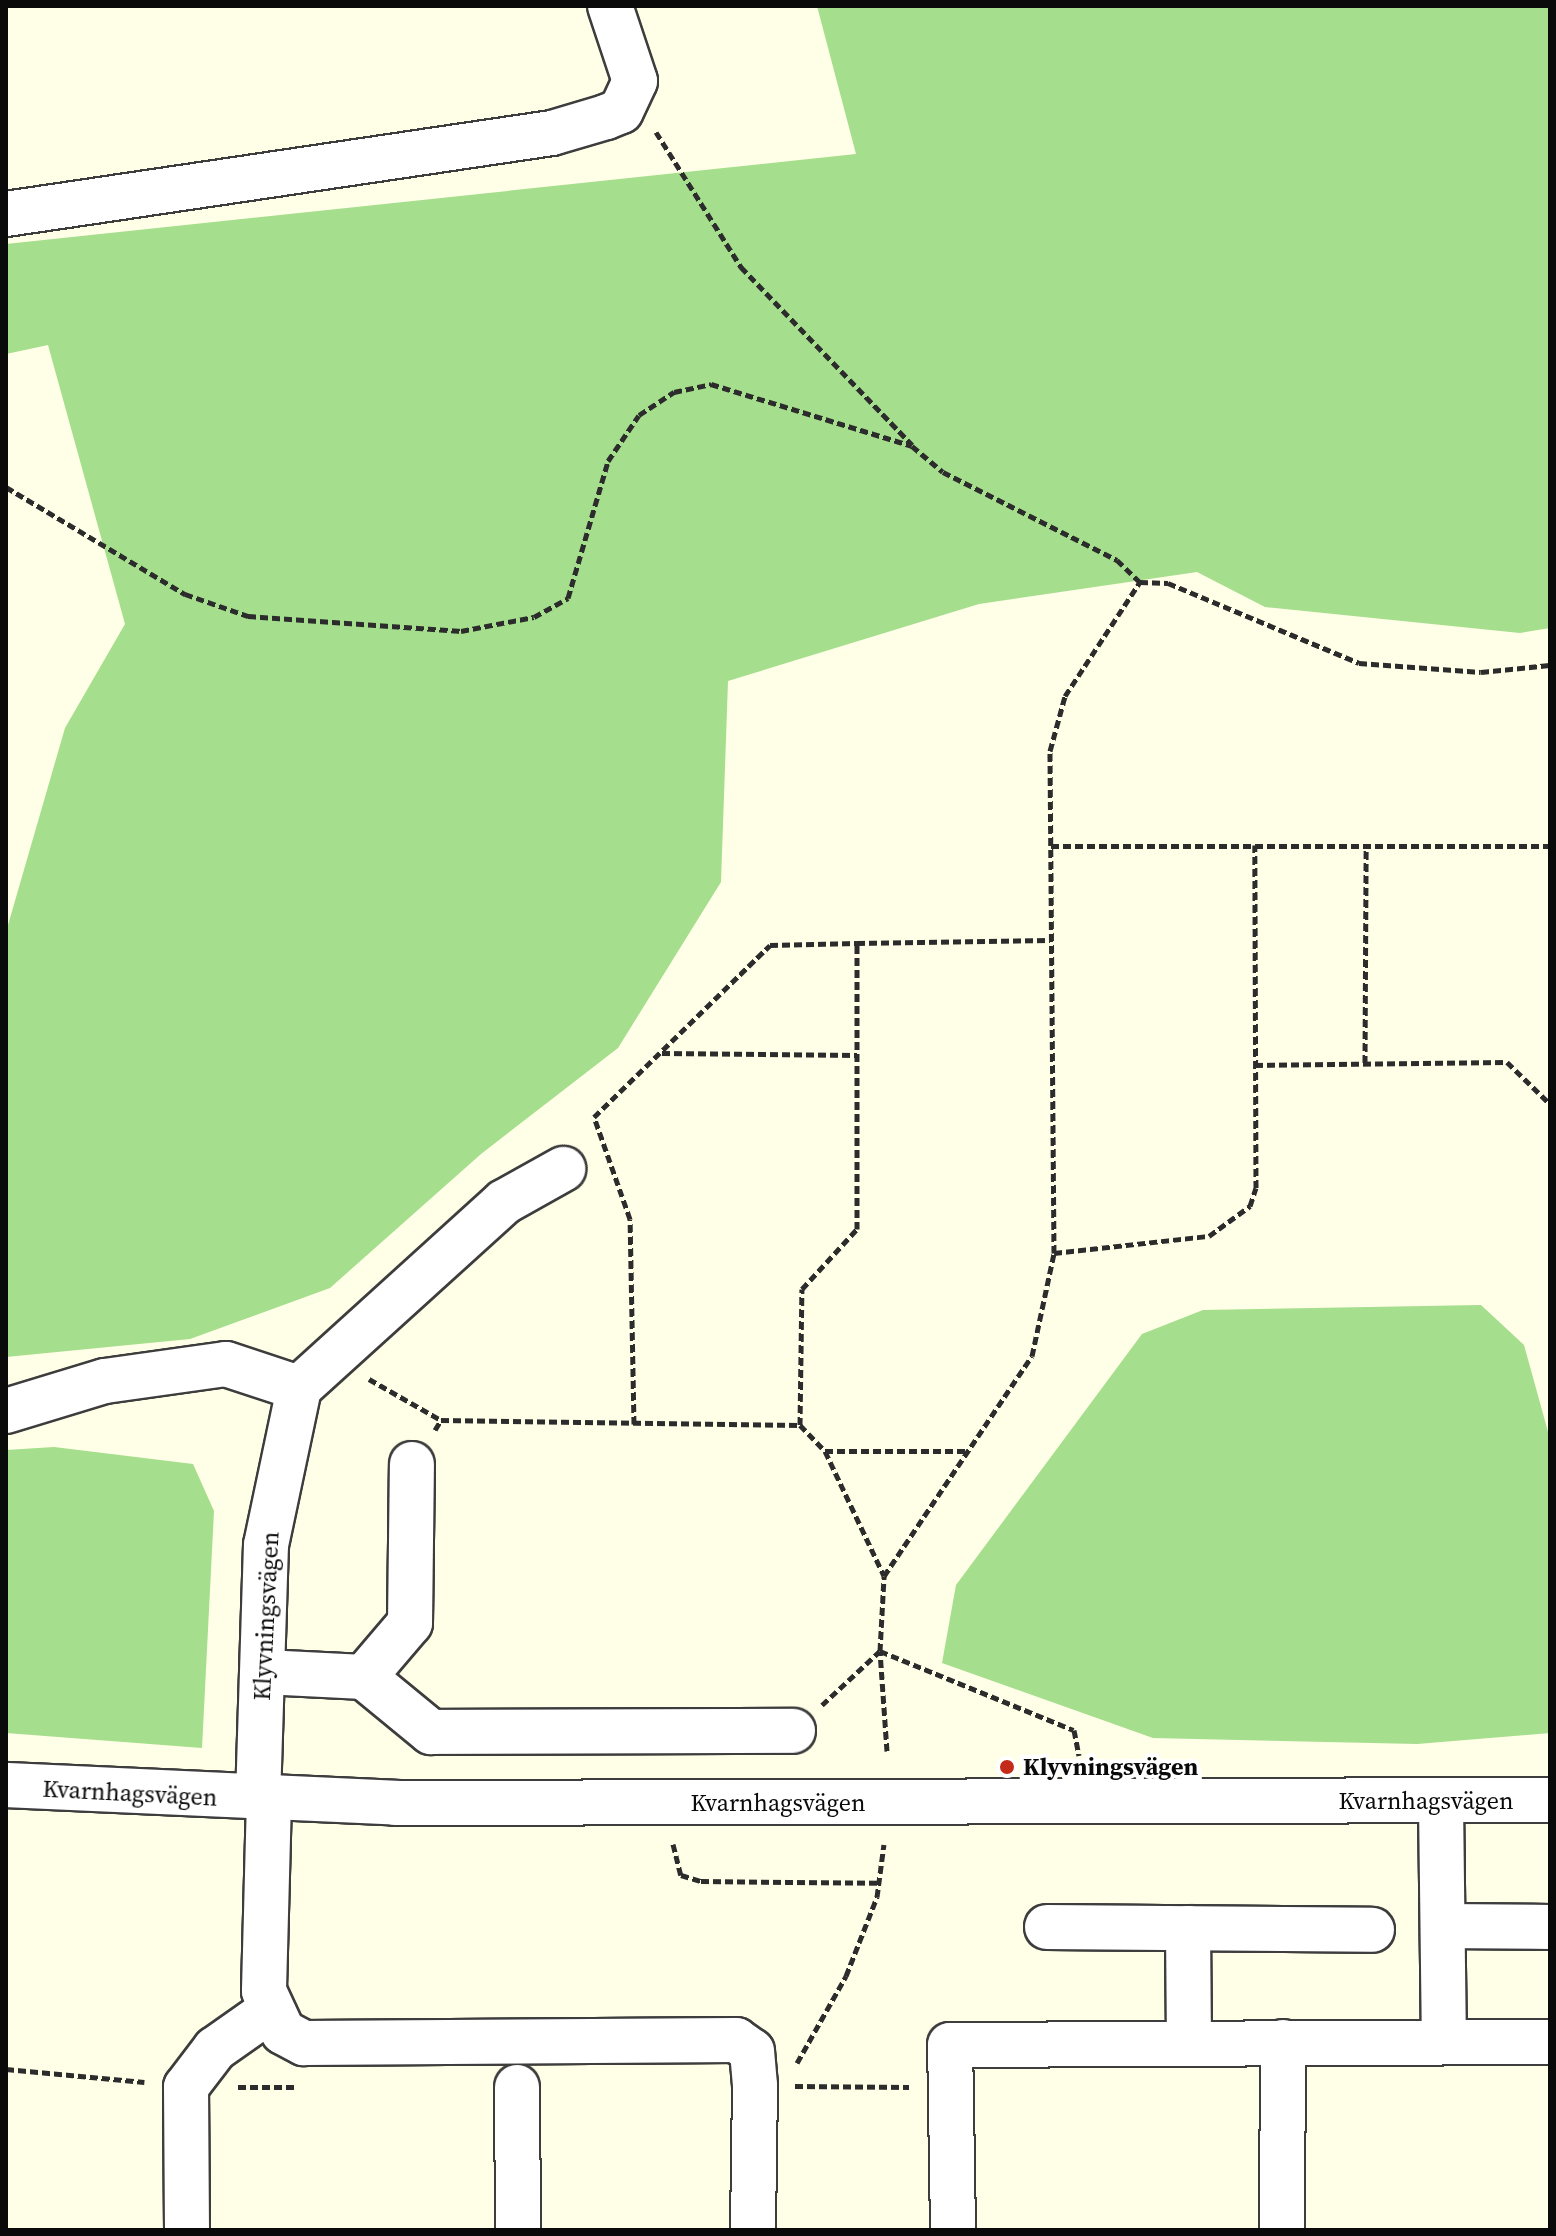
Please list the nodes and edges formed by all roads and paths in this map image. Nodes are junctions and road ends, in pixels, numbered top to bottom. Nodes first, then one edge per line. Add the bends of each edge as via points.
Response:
1 (610, 6) edge
2 (635, 81) junction
3 (6, 214) edge
4 (912, 446) junction
5 (6, 487) edge
6 (1140, 582) junction
7 (1550, 665) edge
8 (1255, 845) junction
9 (1366, 845) junction
10 (1051, 846) junction
11 (1550, 846) edge
12 (1050, 940) junction
13 (857, 943) junction
14 (661, 1053) junction
15 (857, 1055) junction
16 (1365, 1063) junction
17 (1255, 1065) junction
18 (1550, 1104) edge
19 (563, 1169) dead end
20 (1054, 1253) junction
21 (328, 1355) junction
22 (299, 1388) junction
23 (6, 1411) edge
24 (441, 1420) junction
25 (634, 1424) junction
26 (800, 1425) junction
27 (825, 1451) junction
28 (967, 1451) junction
29 (412, 1464) joint
30 (884, 1576) junction
31 (880, 1651) junction
32 (264, 1672) junction
33 (364, 1677) junction
34 (793, 1731) joint
35 (887, 1751) dead end
36 (1079, 1756) dead end
37 (6, 1785) edge
38 (264, 1799) junction
39 (1550, 1800) edge
40 (1441, 1802) junction
41 (673, 1839) dead end
42 (879, 1883) dead end
43 (1444, 1926) junction
44 (1047, 1927) dead end
45 (1550, 1927) edge
46 (1188, 1928) junction
47 (1372, 1930) dead end
48 (269, 2011) junction
49 (1444, 2041) junction
50 (1283, 2042) junction
51 (1550, 2042) edge
52 (1189, 2043) junction
53 (517, 2087) dead end
54 (187, 2230) edge
55 (518, 2230) edge
56 (753, 2230) edge
57 (953, 2230) edge
58 (1282, 2230) edge

1 - 2 street
2 - 3 street via 621,111 552,133
2 - 4 path via 661,143 741,267
4 - 5 path via 711,384 674,392 639,415 608,461 568,598 534,617 461,631 248,616 185,594
4 - 6 path via 943,472 1117,560
6 - 7 path via 1168,583 1359,663 1481,672
6 - 10 path via 1065,696 1050,751
8 - 9 path
8 - 10 path
8 - 17 path
9 - 11 path
9 - 16 path
10 - 12 path
12 - 13 path
12 - 20 path
13 - 14 path via 770,945
13 - 15 path
14 - 15 path
14 - 25 path via 594,1117 630,1219
15 - 26 path via 857,1229 802,1289
16 - 17 path
16 - 18 path via 1507,1062
17 - 20 path via 1256,1188 1238,1221 1174,1243
19 - 21 street, Klyvningsvägen via 504,1202
20 - 28 path via 1032,1356 988,1430
21 - 22 street, Klyvningsvägen
21 - 24 path
22 - 23 street via 269,1372 197,1367 105,1381
22 - 32 street, Klyvningsvägen via 266,1545
24 - 25 path
24 - 29 path
25 - 26 path
26 - 27 path
27 - 28 path
27 - 30 path
28 - 30 path
29 - 33 street via 410,1623
30 - 31 path
31 - 34 path
31 - 35 path
31 - 36 path via 1074,1730
32 - 33 street
32 - 38 street, Klyvningsvägen
33 - 34 street via 431,1732
37 - 38 street, Kvarnhagsvägen
38 - 40 street, Kvarnhagsvägen
38 - 48 street, Klyvningsvägen
39 - 40 street, Kvarnhagsvägen
40 - 43 street
41 - 42 path via 681,1875 701,1881
43 - 45 street
43 - 49 street
44 - 46 street
46 - 47 street
46 - 52 street
48 - 54 street via 215,2049 186,2087
48 - 56 street via 283,2032 304,2043 736,2040 752,2051
49 - 50 street
49 - 51 street
50 - 52 street
50 - 58 street
52 - 57 street via 950,2045
53 - 55 street

